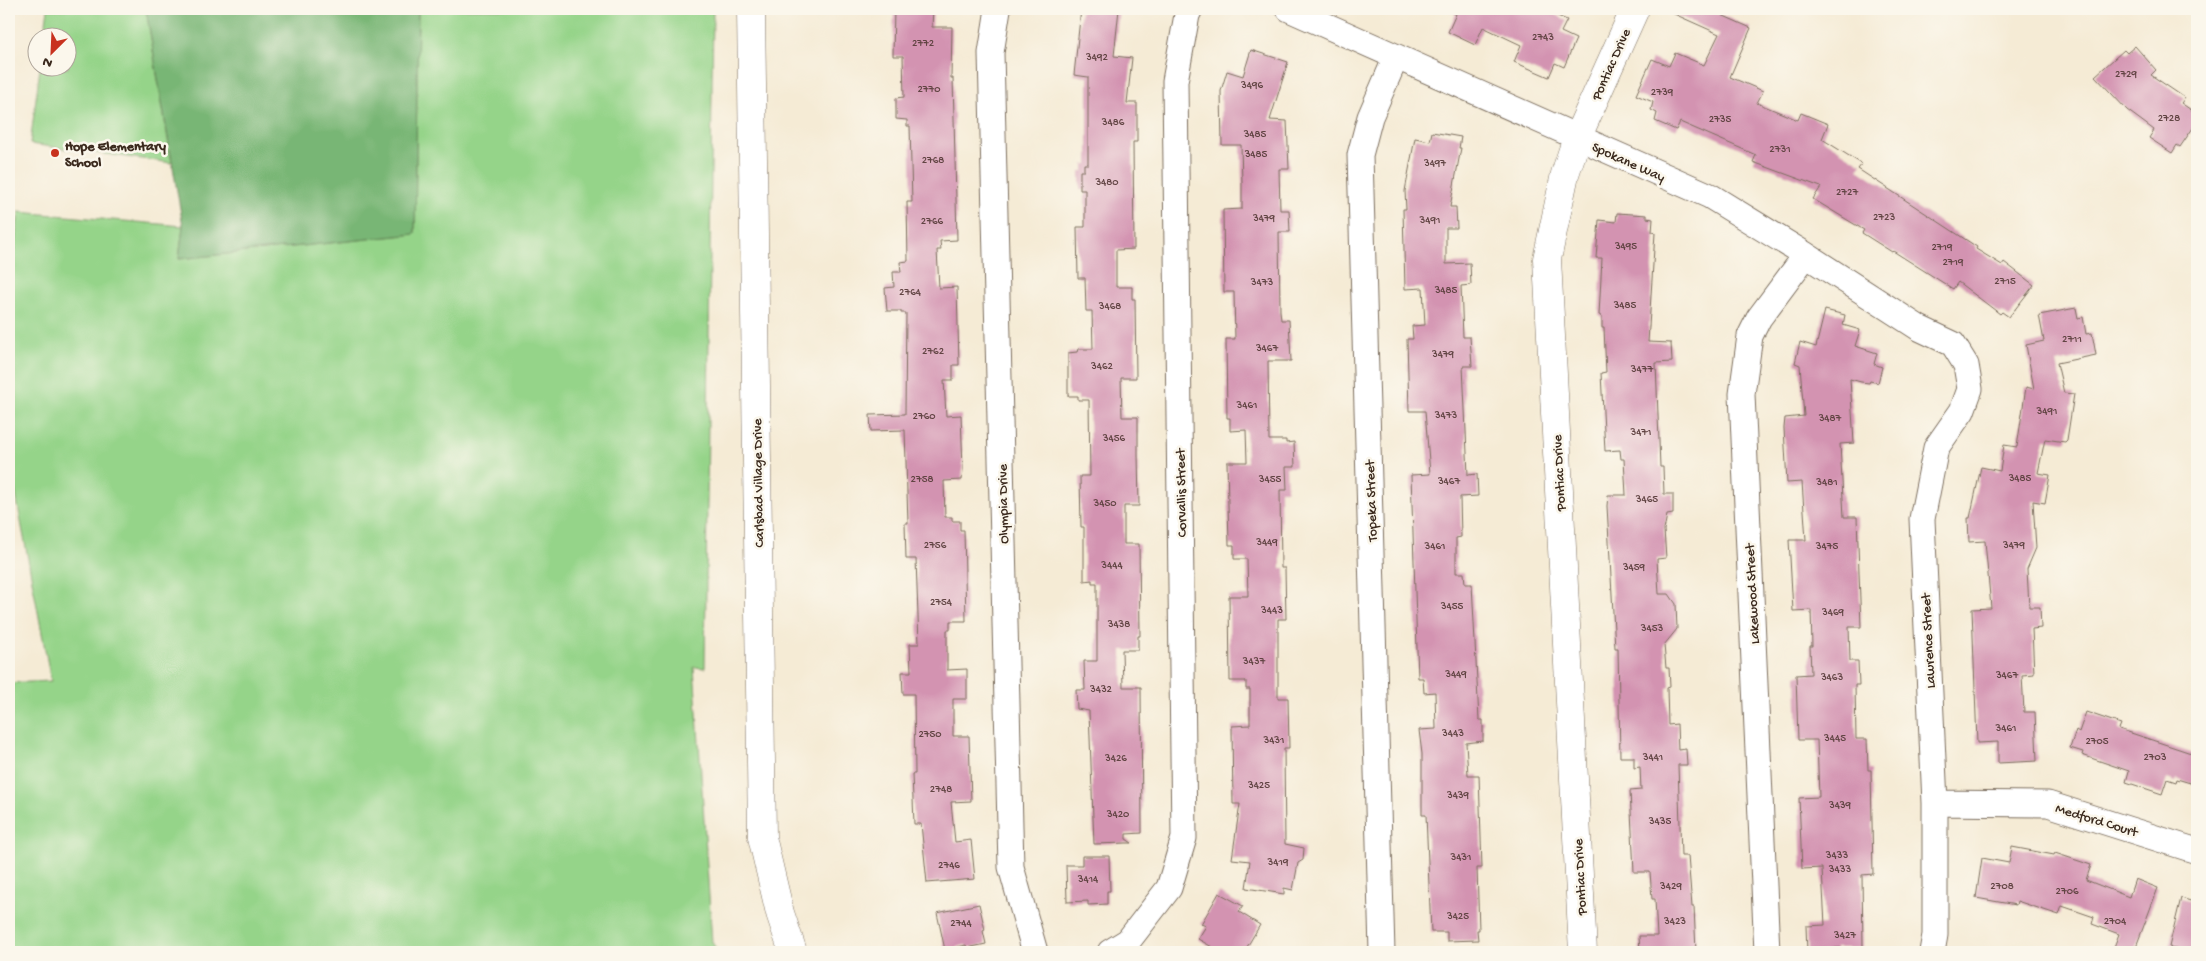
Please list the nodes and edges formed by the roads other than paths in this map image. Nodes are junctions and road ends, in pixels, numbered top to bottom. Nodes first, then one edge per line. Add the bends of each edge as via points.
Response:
1 (751, 9) edge
2 (998, 9) edge
3 (1190, 9) edge
4 (1289, 9) edge
5 (1635, 9) edge
6 (1396, 57) junction
7 (1576, 138) junction
8 (1806, 255) junction
9 (1953, 344) joint
10 (1935, 803) junction
11 (2197, 851) edge
12 (793, 952) edge
13 (1035, 952) edge
14 (1110, 952) edge
15 (1382, 952) edge
16 (1583, 952) edge
17 (1767, 952) edge
18 (1932, 952) edge

1 - 12 main road, Carlsbad Village Drive via 762,837
2 - 13 street, Olympia Drive via 991,54 1011,868
3 - 14 street, Corvallis Street via 1175,82 1184,838 1169,888 1128,941
4 - 6 street, Spokane Way
5 - 7 main road, Pontiac Drive
6 - 7 street, Spokane Way
6 - 15 street, Topeka Street via 1370,117 1360,155
7 - 8 street, Spokane Way via 1710,196
7 - 16 main road, Pontiac Drive via 1547,259
8 - 9 street, Spokane Way via 1919,328
8 - 17 street, Lakewood Street via 1758,318 1750,336 1742,394
9 - 10 street, Lawrence Street via 1966,365 1970,389 1962,411 1936,448 1922,519
10 - 11 street, Medford Court via 2048,804
10 - 18 street, Lawrence Street via 1935,935

